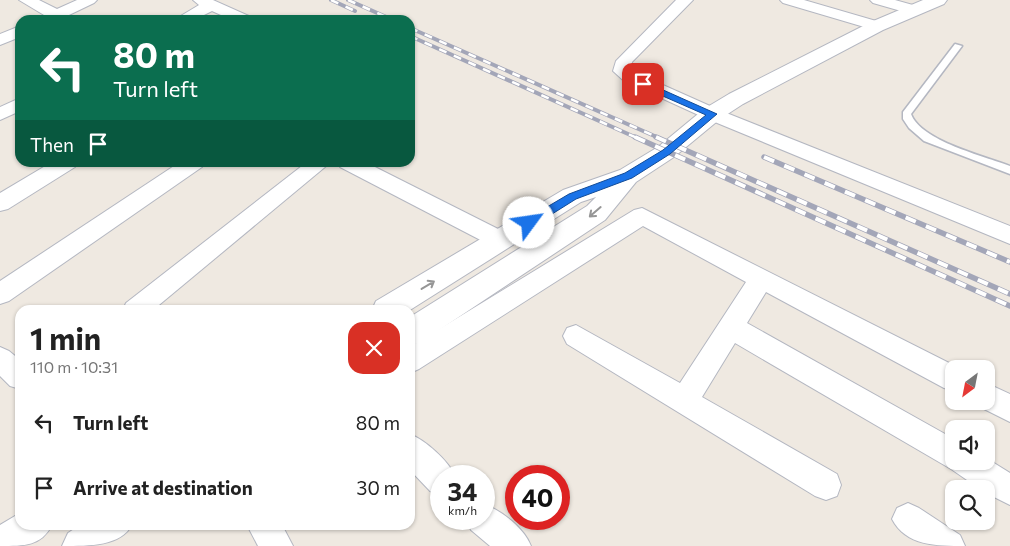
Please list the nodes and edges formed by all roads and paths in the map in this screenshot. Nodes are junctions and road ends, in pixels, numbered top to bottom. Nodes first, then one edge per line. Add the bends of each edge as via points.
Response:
1 (27, 0) edge
2 (89, 0) edge
3 (685, 0) edge
4 (788, 0) edge
5 (878, 0) edge
6 (938, 0) edge
7 (206, 2) edge
8 (915, 10) junction
9 (51, 15) edge
10 (62, 15) edge
11 (189, 15) edge
12 (235, 15) edge
13 (878, 26) junction
14 (15, 33) edge
15 (0, 40) edge
16 (958, 46) dead end
17 (15, 106) edge
18 (0, 114) edge
19 (712, 114) junction
20 (60, 167) edge
21 (188, 167) edge
22 (316, 167) edge
23 (357, 167) edge
24 (1010, 170) edge
25 (628, 176) junction
26 (0, 203) edge
27 (1010, 236) edge
28 (500, 240) junction
29 (761, 279) junction
30 (0, 294) edge
31 (141, 305) edge
32 (394, 305) edge
33 (730, 327) junction
34 (415, 330) edge
35 (576, 336) dead end
36 (415, 358) edge
37 (0, 359) edge
38 (15, 373) edge
39 (945, 374) edge
40 (684, 401) junction
41 (995, 401) edge
42 (1010, 409) edge
43 (945, 450) edge
44 (415, 455) edge
45 (430, 469) edge
46 (978, 470) edge
47 (826, 485) dead end
48 (1010, 490) edge
49 (908, 519) dead end
50 (26, 530) edge
51 (106, 530) edge
52 (266, 530) edge
53 (495, 530) edge
54 (0, 546) edge
55 (81, 546) edge
56 (277, 546) edge
57 (514, 546) edge
58 (950, 546) edge

1 - 9 street
2 - 10 street
3 - 19 street via 624,61 622,71 643,84
4 - 13 street
5 - 8 street
6 - 8 street
7 - 11 street
7 - 12 street
8 - 13 street
13 - 19 street
14 - 15 street
16 - 24 lane via 906,114 909,122 928,140
17 - 18 street
19 - 25 street via 666,152
19 - 27 street
20 - 26 street
21 - 30 street
22 - 31 street
23 - 28 street
25 - 28 street via 572,196
25 -> 34 street via 596,213
32 -> 28 street
29 - 33 street
29 - 36 street via 642,216
29 - 39 street
33 - 40 street
33 - 43 street
35 - 40 street
37 - 38 street
40 - 47 street
41 - 42 street
44 - 45 street
46 - 48 street
49 - 58 street
50 - 54 street
51 - 55 street
52 - 56 street
53 - 57 street

